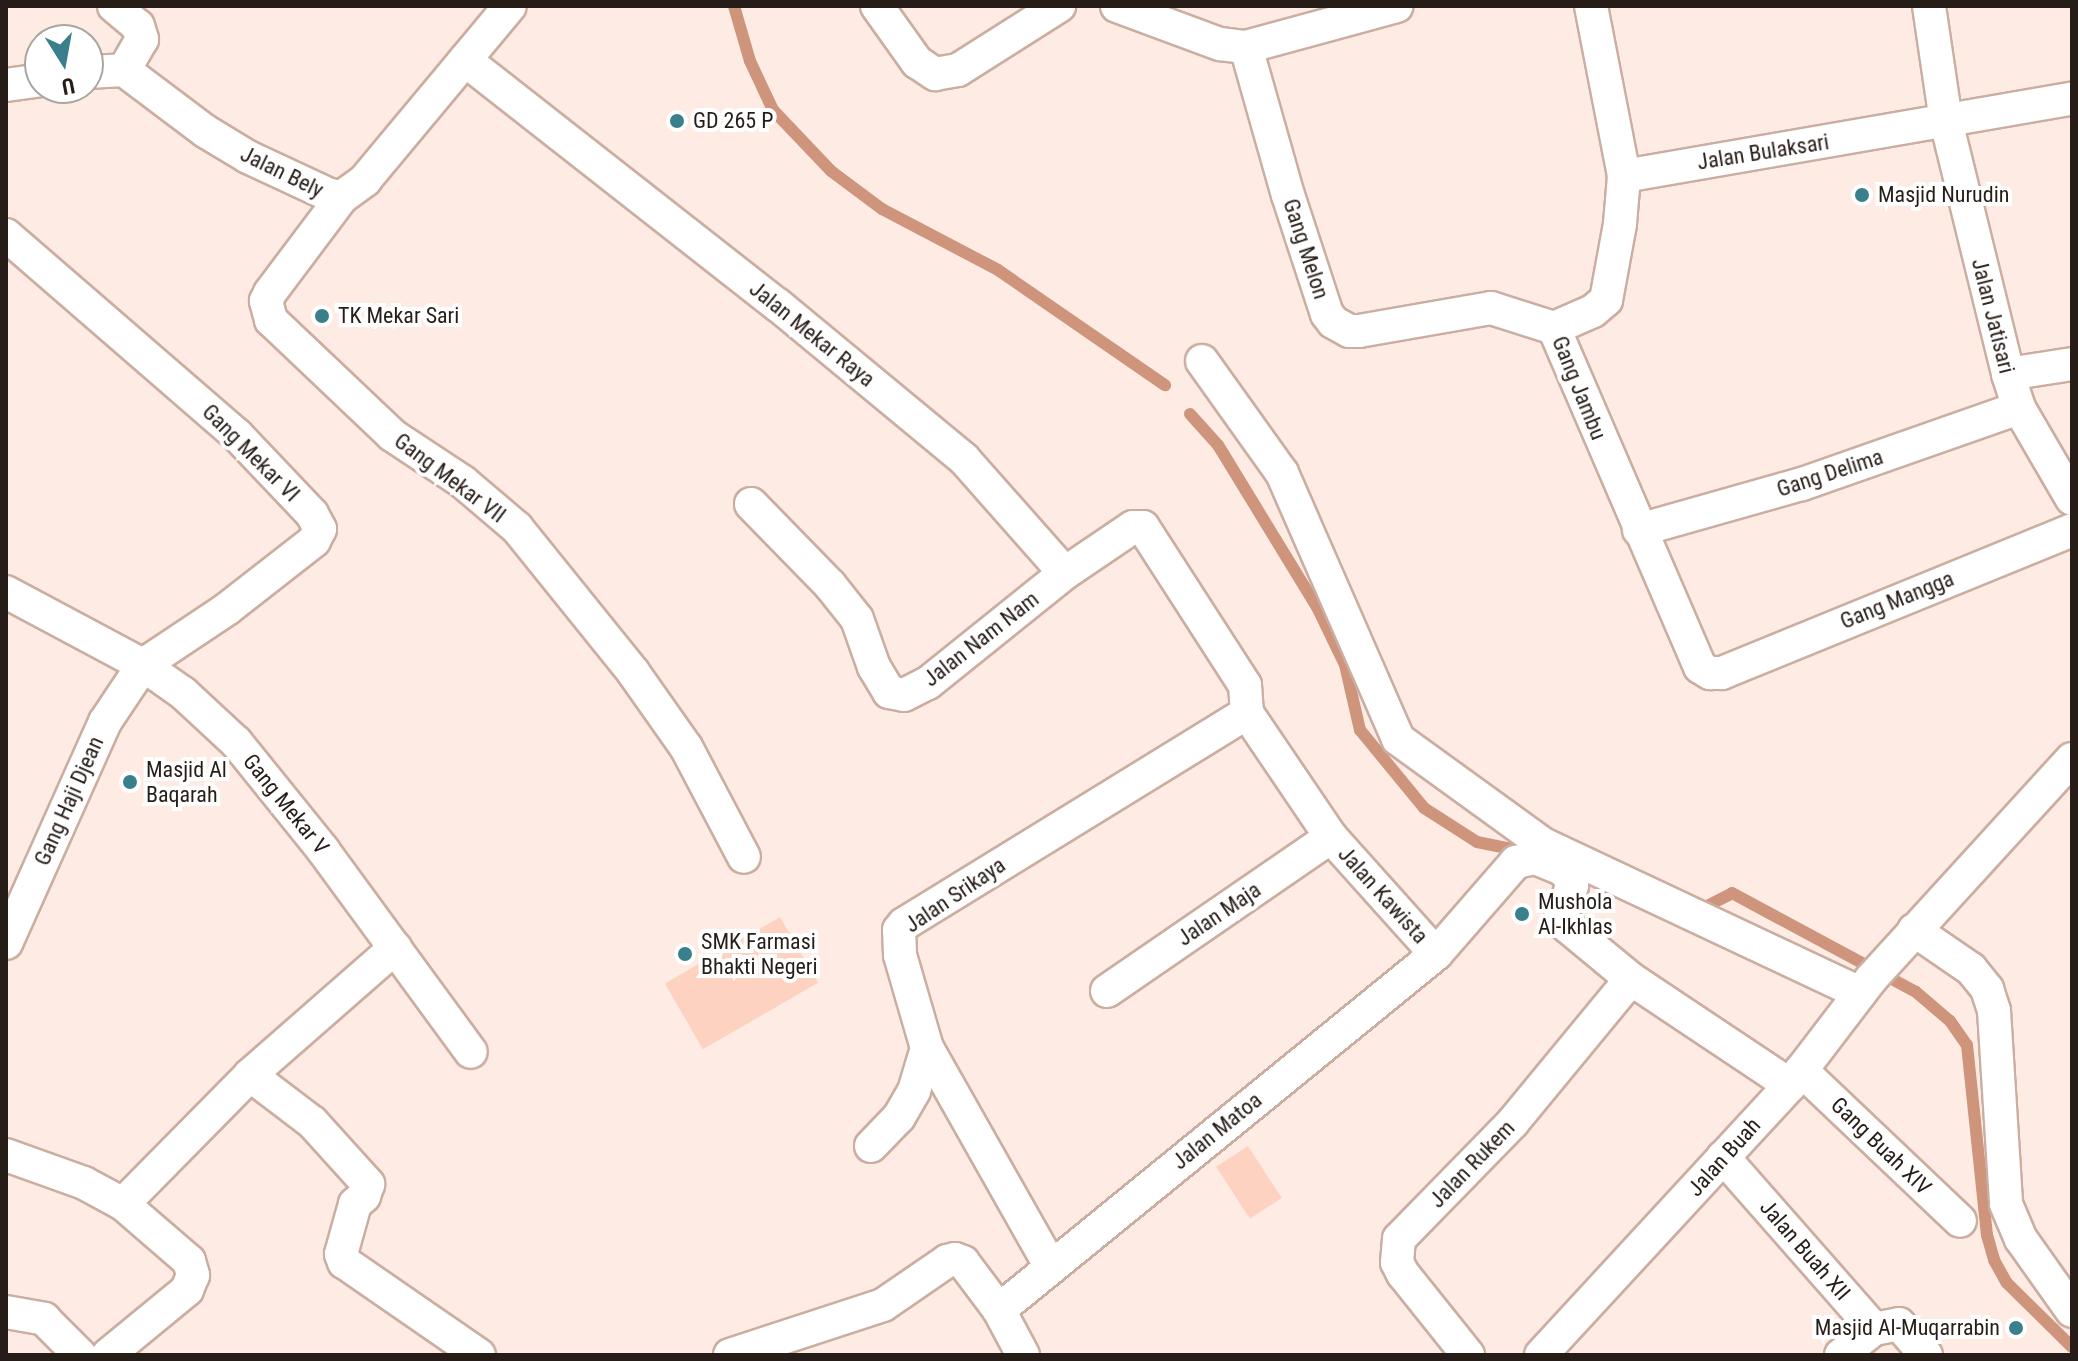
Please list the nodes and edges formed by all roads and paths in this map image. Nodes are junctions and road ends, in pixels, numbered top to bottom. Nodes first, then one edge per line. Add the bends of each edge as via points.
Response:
1 (114, 6) edge
2 (877, 6) edge
3 (1059, 6) edge
4 (1117, 6) edge
5 (1397, 6) edge
6 (1591, 6) edge
7 (1929, 6) edge
8 (496, 10) edge
9 (1246, 47) junction
10 (465, 60) junction
11 (124, 70) junction
12 (104, 71) edge
13 (2072, 99) edge
14 (1946, 121) junction
15 (1624, 176) junction
16 (342, 197) junction
17 (6, 235) edge
18 (1554, 328) junction
19 (1202, 361) dead end
20 (2072, 364) edge
21 (2008, 374) junction
22 (2019, 408) junction
23 (2072, 499) edge
24 (751, 504) dead end
25 (1639, 530) junction
26 (2072, 530) edge
27 (1065, 573) junction
28 (6, 592) edge
29 (143, 665) junction
30 (1722, 673) joint
31 (1247, 713) junction
32 (2072, 759) edge
33 (1331, 837) junction
34 (744, 857) dead end
35 (1905, 940) junction
36 (6, 943) edge
37 (395, 948) junction
38 (1436, 954) junction
39 (1631, 979) junction
40 (1865, 986) junction
41 (1107, 991) dead end
42 (927, 1048) junction
43 (471, 1052) dead end
44 (250, 1075) junction
45 (1796, 1077) junction
46 (871, 1146) dead end
47 (6, 1155) edge
48 (1723, 1157) junction
49 (123, 1204) junction
50 (1960, 1221) dead end
51 (1051, 1267) junction
52 (999, 1310) junction
53 (2072, 1311) edge
54 (6, 1312) edge
55 (1874, 1329) junction
56 (80, 1355) edge
57 (108, 1355) edge
58 (479, 1355) edge
59 (730, 1355) edge
60 (1023, 1355) edge
61 (1468, 1355) edge
62 (1541, 1355) edge
63 (1841, 1355) edge
64 (1926, 1355) edge

1 - 11 street via 138,26 142,39
2 - 3 street via 917,62 935,74 958,70
4 - 9 street via 1220,44
5 - 9 street
6 - 15 street
7 - 14 street, Jalan Jatisari
8 - 10 street, Jalan Bely
9 - 18 street, Gang Melon via 1288,195 1333,322 1359,331 1491,308
10 - 16 street, Jalan Bely via 365,180
10 - 27 street, Jalan Mekar Raya via 778,305 964,459
11 - 12 street
11 - 16 street, Jalan Bely via 215,138
13 - 14 street, Jalan Bulaksari
14 - 15 street, Jalan Bulaksari
14 - 21 street, Jalan Jatisari
15 - 18 street, Gang Jambu via 1606,300
16 - 34 street, Gang Mekar VII via 270,293 266,301 271,320 392,435 463,482 517,528 686,747
17 - 29 street, Gang Mekar VI via 237,435 320,529 314,541 227,609
18 - 25 street, Gang Jambu
19 - 40 street via 1282,473 1398,739 1543,844
20 - 21 street
21 - 22 street, Jalan Jatisari
22 - 23 street, Jalan Jatisari
22 - 25 street, Gang Delima via 1802,484
24 - 27 street, Jalan Nam Nam via 857,619 889,692 904,695 928,683
25 - 30 street, Gang Jambu via 1696,663 1710,673
26 - 30 street, Gang Mangga
27 - 31 street, Jalan Kawista via 1133,527 1143,527 1245,685
28 - 29 street, Gang Mekar V
29 - 36 street, Gang Haji Djean via 105,722
29 - 37 street, Gang Mekar V via 236,742
31 - 33 street, Jalan Kawista
31 - 42 street, Jalan Srikaya via 904,924 898,945
32 - 35 street
33 - 38 street, Jalan Kawista
33 - 41 street, Jalan Maja
35 - 40 street, Jalan Buah
35 - 53 street via 1971,969 1987,989 1994,1011 2010,1220
37 - 43 street, Gang Mekar V
37 - 44 street
38 - 39 street, Jalan Kawista via 1516,862 1530,857 1566,873 1572,886 1563,921
38 - 51 street, Jalan Matoa
39 - 45 street, Jalan Kawista
39 - 61 street, Jalan Rukem via 1513,1122 1399,1239 1397,1262 1403,1274
40 - 45 street, Jalan Buah
42 - 46 street via 914,1091 899,1117
42 - 51 street, Jalan Srikaya
44 - 49 street
44 - 58 street via 312,1122 368,1184 355,1204 341,1254 344,1262
45 - 48 street, Jalan Buah
45 - 50 street, Gang Buah XIV
47 - 49 street
48 - 55 street, Jalan Buah XII
48 - 62 street, Jalan Buah
49 - 57 street via 184,1254 193,1275 187,1290
51 - 52 street, Jalan Matoa
52 - 59 street via 963,1262 955,1259 883,1305
52 - 60 street
54 - 56 street via 44,1319
55 - 63 street
55 - 64 street via 1899,1324

